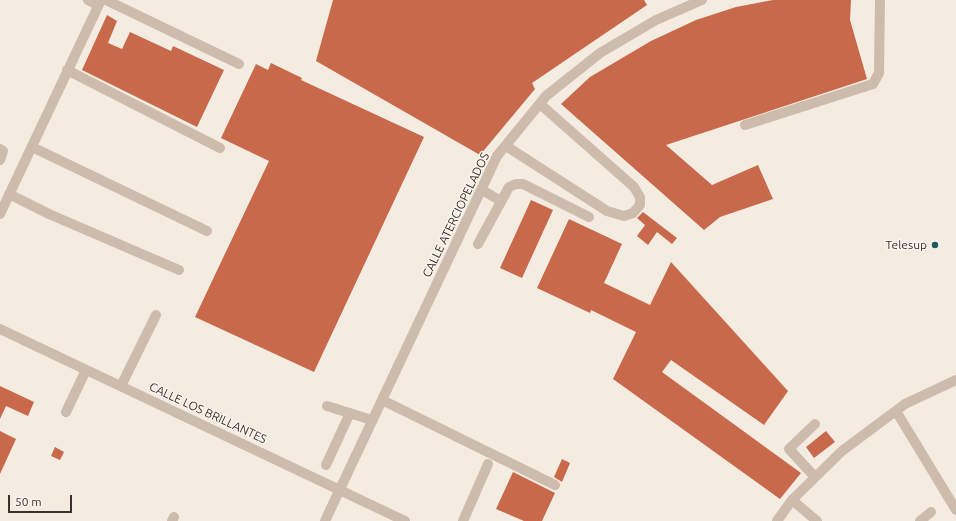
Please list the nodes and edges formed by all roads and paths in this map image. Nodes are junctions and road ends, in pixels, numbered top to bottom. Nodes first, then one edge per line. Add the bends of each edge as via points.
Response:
1 (88, 0) edge
2 (702, 0) edge
3 (880, 0) edge
4 (102, 2) edge
5 (239, 64) dead end
6 (67, 70) junction
7 (540, 104) junction
8 (745, 125) dead end
9 (506, 146) junction
10 (32, 147) junction
11 (0, 148) edge
12 (220, 148) dead end
13 (0, 160) edge
14 (482, 190) junction
15 (9, 194) junction
16 (501, 201) junction
17 (0, 213) edge
18 (589, 217) dead end
19 (207, 231) dead end
20 (478, 244) dead end
21 (179, 270) dead end
22 (156, 316) dead end
23 (0, 329) edge
24 (86, 370) junction
25 (956, 380) edge
26 (121, 386) junction
27 (382, 400) junction
28 (327, 406) dead end
29 (896, 411) junction
30 (66, 412) dead end
31 (350, 413) junction
32 (372, 420) junction
33 (815, 424) dead end
34 (488, 464) dead end
35 (326, 465) dead end
36 (816, 477) junction
37 (555, 485) dead end
38 (339, 489) junction
39 (792, 500) junction
40 (956, 510) edge
41 (931, 512) dead end
42 (325, 521) edge
43 (405, 521) edge
44 (463, 521) edge
45 (777, 521) edge
46 (818, 521) edge
47 (920, 521) edge

1 - 4 street
2 - 7 street, CALLE ATERCIOPELADOS via 656,20 600,52 546,96
3 - 8 street via 879,73 873,84
4 - 5 street
4 - 6 street
6 - 10 street
6 - 12 street
7 - 9 street, CALLE ATERCIOPELADOS
7 - 9 street via 634,187 640,197 640,205 633,213 624,216 607,211
9 - 14 street, CALLE ATERCIOPELADOS via 497,156
10 - 15 street
10 - 19 street
11 - 13 street via 3,151
14 - 16 street
14 - 27 street, CALLE ATERCIOPELADOS
15 - 17 street
15 - 21 street via 48,214
16 - 18 street via 509,187 523,184
16 - 20 street
22 - 26 street
23 - 24 street, CALLE LOS BRILLANTES
24 - 26 street, CALLE LOS BRILLANTES
24 - 30 street
25 - 29 street via 905,404
26 - 38 street, CALLE LOS BRILLANTES
27 - 32 street, CALLE ATERCIOPELADOS
27 - 37 street
28 - 31 street
29 - 36 street via 842,451
29 - 40 street
31 - 32 street
31 - 35 street
32 - 38 street, CALLE ATERCIOPELADOS
33 - 36 street via 790,449
34 - 44 street
36 - 39 street
38 - 42 street, CALLE ATERCIOPELADOS
38 - 43 street, CALLE LOS BRILLANTES
39 - 45 street
39 - 46 street
41 - 47 street

